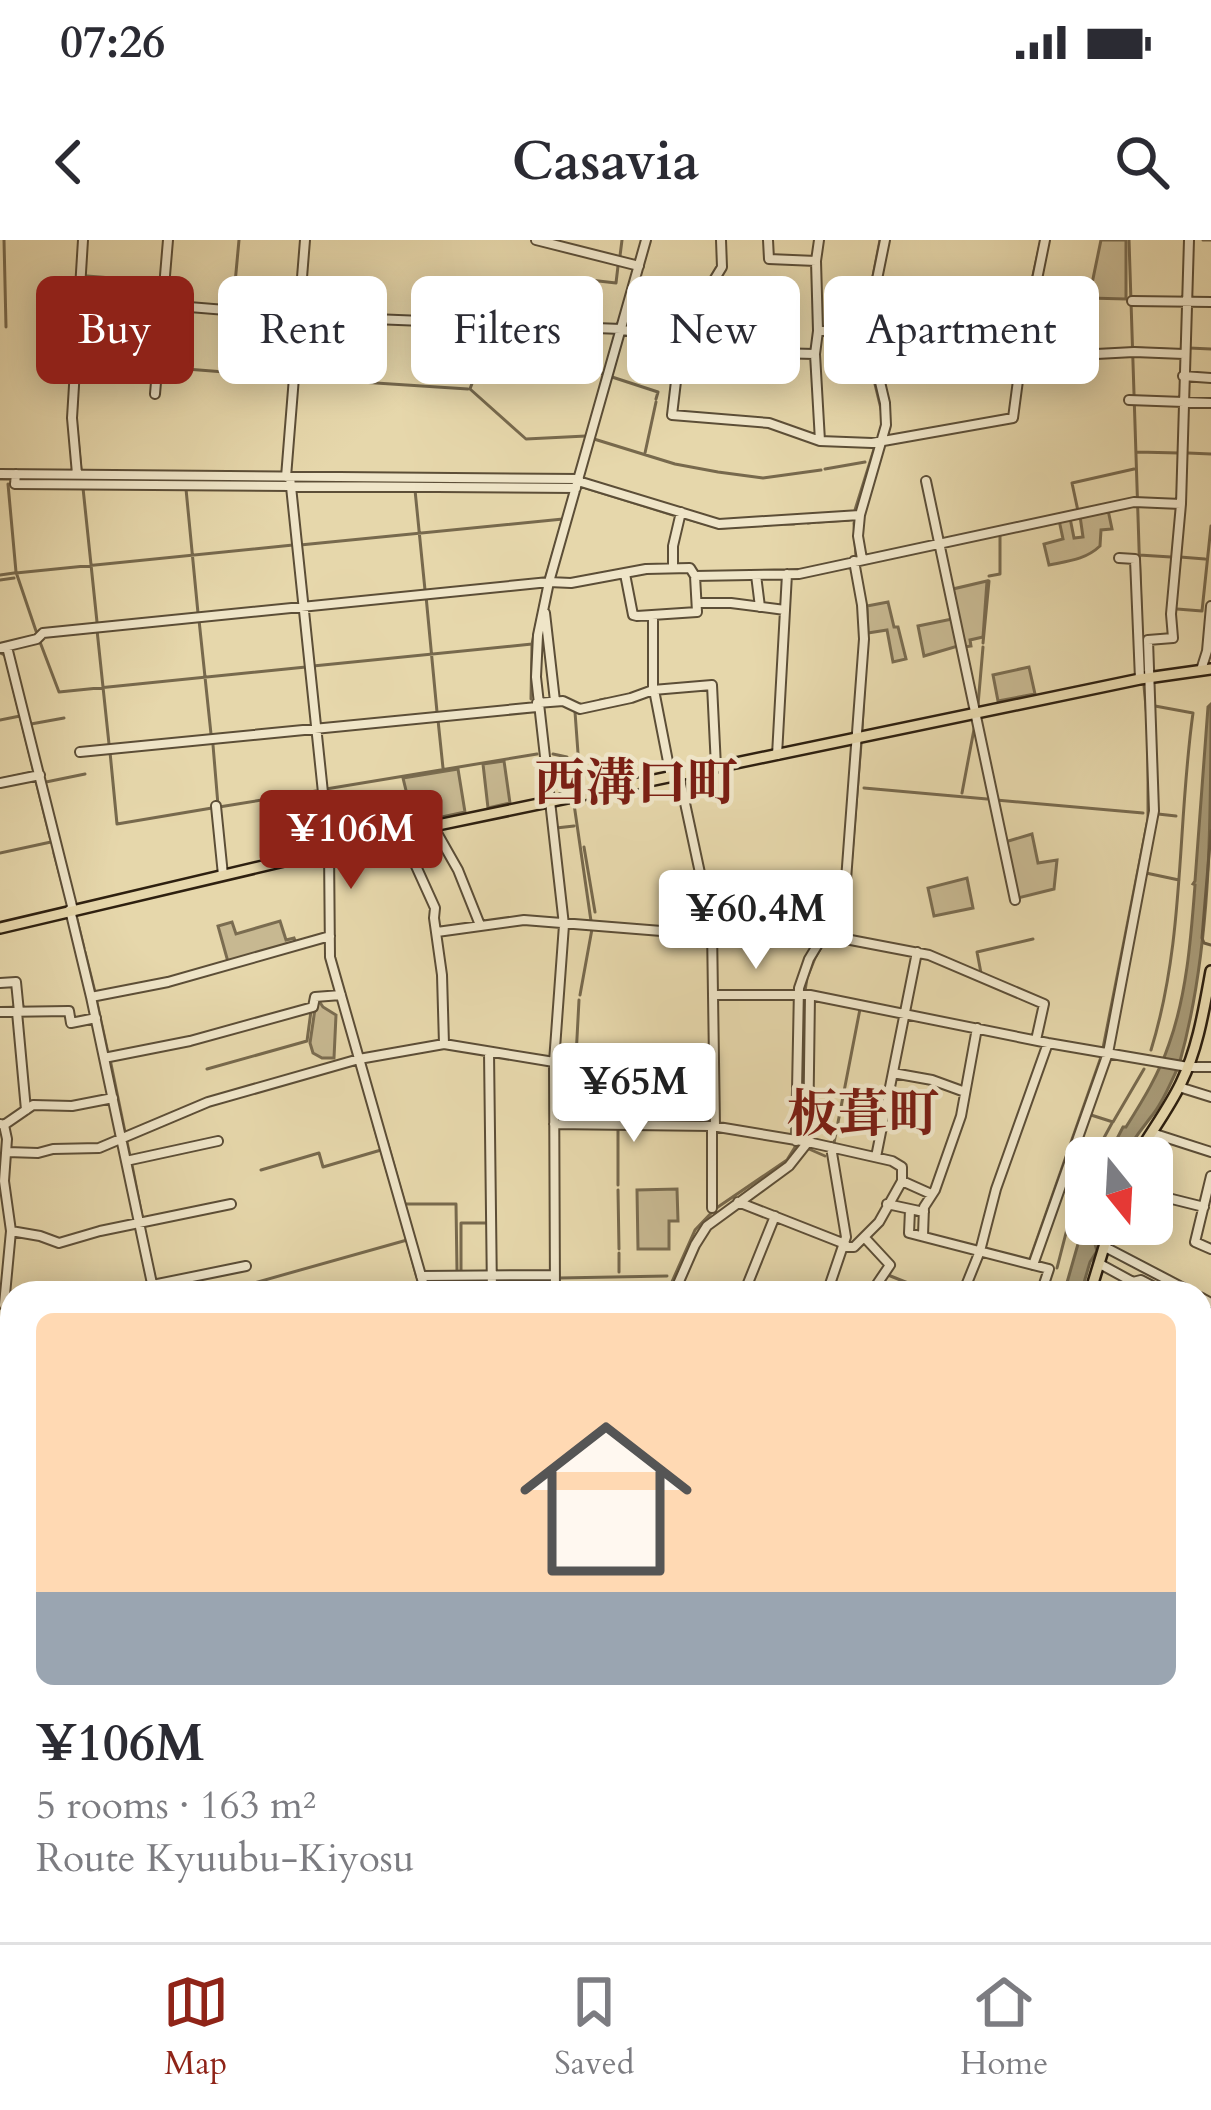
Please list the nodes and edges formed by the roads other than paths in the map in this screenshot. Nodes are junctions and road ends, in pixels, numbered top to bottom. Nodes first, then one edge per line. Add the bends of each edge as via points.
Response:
1 (83, 240) edge
2 (168, 240) edge
3 (305, 240) edge
4 (536, 240) edge
5 (646, 240) edge
6 (721, 240) edge
7 (768, 240) edge
8 (819, 240) edge
9 (884, 240) edge
10 (1045, 240) edge
11 (1190, 240) edge
12 (816, 261) junction
13 (639, 266) junction
14 (82, 276) edge
15 (165, 276) edge
16 (302, 276) edge
17 (717, 276) edge
18 (877, 276) edge
19 (1038, 276) edge
20 (1132, 301) dead end
21 (1187, 302) junction
22 (1211, 302) edge
23 (387, 320) edge
24 (621, 330) junction
25 (627, 331) edge
26 (818, 331) junction
27 (824, 331) edge
28 (800, 354) edge
29 (815, 354) junction
30 (1099, 354) edge
31 (1184, 354) junction
32 (1183, 376) junction
33 (1211, 378) edge
34 (75, 384) edge
35 (156, 384) edge
36 (295, 384) edge
37 (676, 384) edge
38 (879, 384) edge
39 (1018, 384) edge
40 (155, 394) dead end
41 (1133, 400) dead end
42 (1183, 402) junction
43 (1211, 403) edge
44 (820, 441) junction
45 (884, 441) junction
46 (0, 474) edge
47 (16, 474) junction
48 (76, 475) junction
49 (289, 480) junction
50 (926, 481) dead end
51 (578, 483) junction
52 (1181, 504) junction
53 (681, 512) junction
54 (860, 515) junction
55 (939, 543) junction
56 (1119, 558) dead end
57 (858, 560) junction
58 (673, 568) junction
59 (625, 574) junction
60 (756, 574) junction
61 (787, 574) junction
62 (695, 576) junction
63 (549, 582) junction
64 (697, 603) junction
65 (544, 605) junction
66 (304, 606) junction
67 (1211, 606) edge
68 (760, 607) junction
69 (785, 610) junction
70 (653, 615) junction
71 (4, 647) edge
72 (1206, 669) edge
73 (1145, 678) junction
74 (654, 690) junction
75 (555, 701) junction
76 (537, 705) junction
77 (975, 713) junction
78 (316, 729) junction
79 (858, 738) junction
80 (80, 752) dead end
81 (776, 755) junction
82 (716, 767) junction
83 (40, 775) junction
84 (675, 776) junction
85 (0, 783) edge
86 (548, 802) junction
87 (216, 806) dead end
88 (433, 826) junction
89 (401, 833) junction
90 (329, 850) junction
91 (224, 875) junction
92 (1015, 900) dead end
93 (72, 910) junction
94 (564, 925) junction
95 (480, 926) junction
96 (0, 928) edge
97 (712, 929) junction
98 (437, 932) junction
99 (330, 936) junction
100 (827, 936) junction
101 (916, 952) junction
102 (1211, 971) edge
103 (0, 983) edge
104 (804, 994) junction
105 (341, 995) junction
106 (713, 995) junction
107 (91, 997) junction
108 (0, 1012) edge
109 (18, 1012) junction
110 (905, 1013) junction
111 (96, 1018) junction
112 (976, 1028) junction
113 (1036, 1040) junction
114 (1048, 1043) junction
115 (444, 1044) junction
116 (489, 1052) junction
117 (1105, 1052) junction
118 (104, 1058) junction
119 (359, 1059) junction
120 (554, 1061) junction
121 (1186, 1066) junction
122 (1211, 1066) edge
123 (893, 1073) junction
124 (1180, 1087) junction
125 (965, 1092) junction
126 (1211, 1096) edge
127 (113, 1097) junction
128 (26, 1112) junction
129 (2, 1124) edge
130 (554, 1124) junction
131 (714, 1126) junction
132 (1152, 1133) junction
133 (1149, 1137) edge
134 (122, 1139) junction
135 (218, 1141) dead end
136 (801, 1142) junction
137 (831, 1147) junction
138 (7, 1152) junction
139 (1211, 1152) edge
140 (876, 1157) junction
141 (126, 1161) junction
142 (1211, 1176) edge
143 (2, 1181) edge
144 (902, 1181) junction
145 (931, 1194) junction
146 (1173, 1198) edge
147 (738, 1202) junction
148 (231, 1204) dead end
149 (887, 1204) junction
150 (1207, 1205) edge
151 (712, 1208) dead end
152 (910, 1210) junction
153 (924, 1212) junction
154 (775, 1216) junction
155 (139, 1222) junction
156 (11, 1231) junction
157 (923, 1235) junction
158 (865, 1238) junction
159 (844, 1245) junction
160 (1105, 1247) joint
161 (1211, 1249) edge
162 (980, 1251) junction
163 (1100, 1264) junction
164 (1034, 1265) junction
165 (246, 1266) dead end
166 (555, 1275) junction
167 (422, 1276) junction
168 (492, 1276) junction
169 (5, 1281) edge
170 (151, 1281) edge
171 (185, 1281) edge
172 (423, 1281) edge
173 (492, 1281) edge
174 (555, 1281) edge
175 (679, 1281) edge
176 (749, 1281) edge
177 (831, 1281) edge
178 (879, 1281) edge
179 (968, 1281) edge
180 (1046, 1281) edge
181 (1094, 1281) edge
182 (1131, 1281) edge
183 (1169, 1281) edge

1 - 14 street
2 - 15 street
3 - 16 street
4 - 13 street
5 - 13 street
6 - 17 street
7 - 12 street via 769,259
8 - 12 street
9 - 18 street
10 - 19 street
11 - 21 street
12 - 26 street
13 - 24 street
20 - 21 street
21 - 22 street
21 - 31 street
23 - 24 street
24 - 25 street
24 - 51 street
26 - 27 street
26 - 29 street
28 - 29 street
29 - 44 street
30 - 31 street
31 - 32 street
32 - 33 street
32 - 42 street
34 - 48 street
35 - 40 street
36 - 49 street
37 - 44 street via 673,415 769,423
38 - 45 street
39 - 45 street via 1013,418
41 - 42 street
42 - 43 street
42 - 52 street
44 - 45 street
45 - 54 street
46 - 47 street
47 - 48 street
47 - 49 street via 15,484
48 - 49 street
49 - 51 street
49 - 66 street
50 - 55 street
51 - 53 street
51 - 63 street
52 - 55 street via 1137,502
52 - 73 street via 1173,638 1148,640
53 - 54 street via 719,524
53 - 58 street
54 - 57 street
55 - 57 street
55 - 77 street
56 - 73 street via 1135,559
57 - 61 street
57 - 79 street
58 - 59 street
58 - 62 street
59 - 63 street
59 - 70 street via 633,615
60 - 61 street
60 - 62 street
60 - 68 street
61 - 69 street
62 - 64 street
63 - 65 street
63 - 66 street
64 - 68 street
64 - 70 street via 698,612
65 - 75 street
65 - 76 street
66 - 71 street via 43,633
66 - 78 street
67 - 72 street
68 - 69 street
69 - 81 street
70 - 74 street
71 - 83 street
72 - 73 main road
73 - 77 main road
73 - 117 street via 1154,811
74 - 75 street via 580,709
74 - 82 street via 712,685
74 - 84 street
75 - 76 street
76 - 78 street
76 - 86 street
77 - 79 main road
77 - 92 street
78 - 80 street
78 - 90 street
79 - 81 main road
79 - 100 street via 845,880
81 - 82 main road
82 - 84 main road
83 - 85 street
83 - 93 street
84 - 86 main road
84 - 97 street
86 - 88 main road
86 - 94 street
87 - 91 street
88 - 89 main road
88 - 95 street
89 - 90 main road
89 - 98 street via 435,908
90 - 91 main road
90 - 99 street
91 - 93 main road
93 - 96 main road
93 - 107 street
94 - 95 street
94 - 97 street
94 - 120 street
95 - 98 street
97 - 100 street
97 - 106 street
98 - 115 street
99 - 105 street
99 - 107 street
100 - 101 street
100 - 104 street via 809,959
101 - 110 street
101 - 113 street via 1044,1004
102 - 121 main road
103 - 109 street via 16,982
104 - 106 street
104 - 110 street
104 - 136 street
105 - 118 street
105 - 119 street
106 - 131 street
107 - 111 street
108 - 109 street
109 - 111 street via 69,1011 71,1023
109 - 128 street
110 - 112 street
110 - 123 street
111 - 118 street
112 - 113 street
112 - 125 street
113 - 114 street
114 - 117 street
114 - 162 street
115 - 116 street
115 - 119 street
116 - 120 street
116 - 168 street
117 - 121 street
117 - 164 street
118 - 127 street
119 - 134 street via 208,1102
119 - 167 street
120 - 130 street
121 - 122 street
121 - 124 main road
123 - 125 street
123 - 140 street
124 - 126 street
124 - 132 main road
125 - 145 street
127 - 128 street
127 - 134 street
128 - 129 street
129 - 138 street
130 - 131 street
130 - 166 street
131 - 136 street
131 - 151 street
132 - 133 main road
132 - 139 street
134 - 138 street via 99,1148
134 - 141 street
135 - 141 street
136 - 137 street
136 - 147 street via 789,1166
137 - 140 street
137 - 159 street
138 - 143 street
140 - 144 street via 902,1167
141 - 155 street
142 - 150 street
143 - 156 street
144 - 145 street
144 - 149 street
145 - 153 street
146 - 150 street
147 - 154 street
147 - 175 street via 707,1226
148 - 155 street
149 - 152 street
149 - 158 street
150 - 161 street via 1195,1242
152 - 153 street
152 - 157 street via 909,1233
153 - 157 street
154 - 159 street
154 - 176 street
155 - 156 street via 59,1243
155 - 170 street
156 - 169 street
157 - 162 street
158 - 159 street
158 - 178 street via 890,1264
159 - 177 street
160 - 163 main road
160 - 183 street
162 - 164 street
162 - 179 street
163 - 181 main road
163 - 182 street
164 - 180 street via 1049,1269
165 - 171 street
166 - 168 street
166 - 174 street
167 - 168 street
167 - 172 street
168 - 173 street

